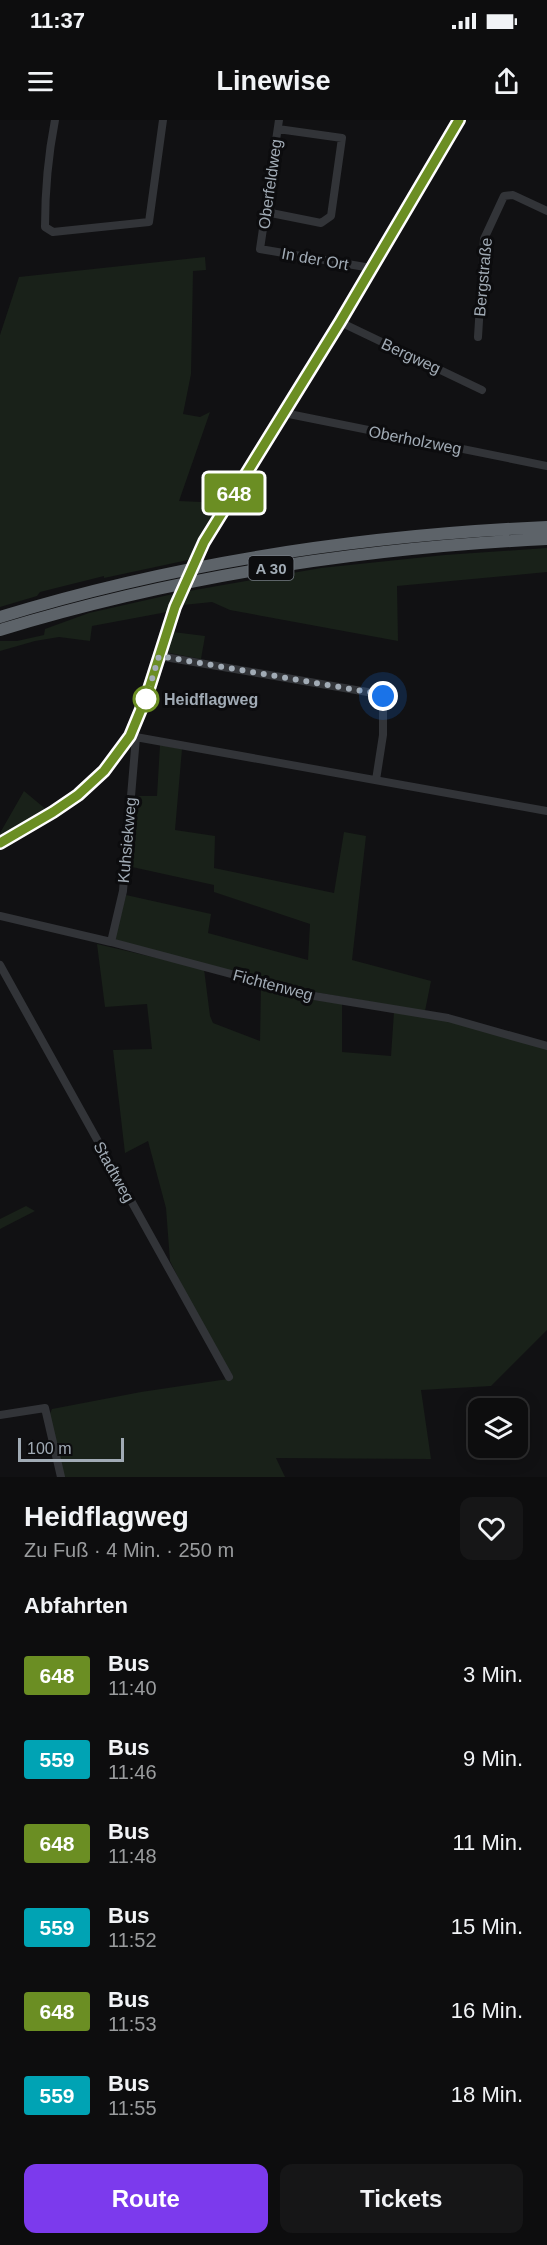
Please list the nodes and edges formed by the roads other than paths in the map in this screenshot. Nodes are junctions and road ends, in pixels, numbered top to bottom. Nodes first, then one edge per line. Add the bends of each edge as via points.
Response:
1 (55, 120) edge
2 (163, 120) edge
3 (459, 120) edge
4 (279, 124) edge
5 (266, 212) junction
6 (547, 212) edge
7 (260, 249) joint
8 (371, 268) junction
9 (340, 322) junction
10 (478, 337) dead end
11 (482, 390) dead end
12 (284, 413) junction
13 (547, 466) edge
14 (547, 527) edge
15 (547, 539) edge
16 (0, 617) edge
17 (0, 630) edge
18 (159, 656) junction
19 (133, 737) junction
20 (376, 780) junction
21 (547, 811) edge
22 (0, 843) edge
23 (0, 916) edge
24 (111, 942) junction
25 (0, 965) edge
26 (547, 1046) edge
27 (229, 1377) dead end
28 (0, 1415) edge
29 (61, 1477) edge

1 - 2 street via 47,167 45,228 53,232 149,222
3 - 8 street
4 - 5 street, Oberfeldweg
4 - 5 street via 342,138 331,216 321,223
5 - 7 street, Oberfeldweg
6 - 10 street, Bergstraße via 513,195 504,196 484,238
7 - 8 street, In der Ort
8 - 9 street
9 - 11 street, Bergweg
9 - 12 street
12 - 13 street, Oberholzweg
12 - 18 street, bridge via 204,542 175,607
14 - 16 highway, A 30 via 373,542 210,566
15 - 17 highway, A 30 via 327,559 216,577 64,611
18 - 19 street
18 - 20 street via 380,694 383,735
19 - 20 street
19 - 22 street via 78,795
19 - 24 street, Kuhsiekweg via 123,891
20 - 21 street
23 - 24 street, Fichtenweg
24 - 26 street, Fichtenweg via 314,996 448,1018
25 - 27 street, Stadtweg
28 - 29 street via 45,1408

